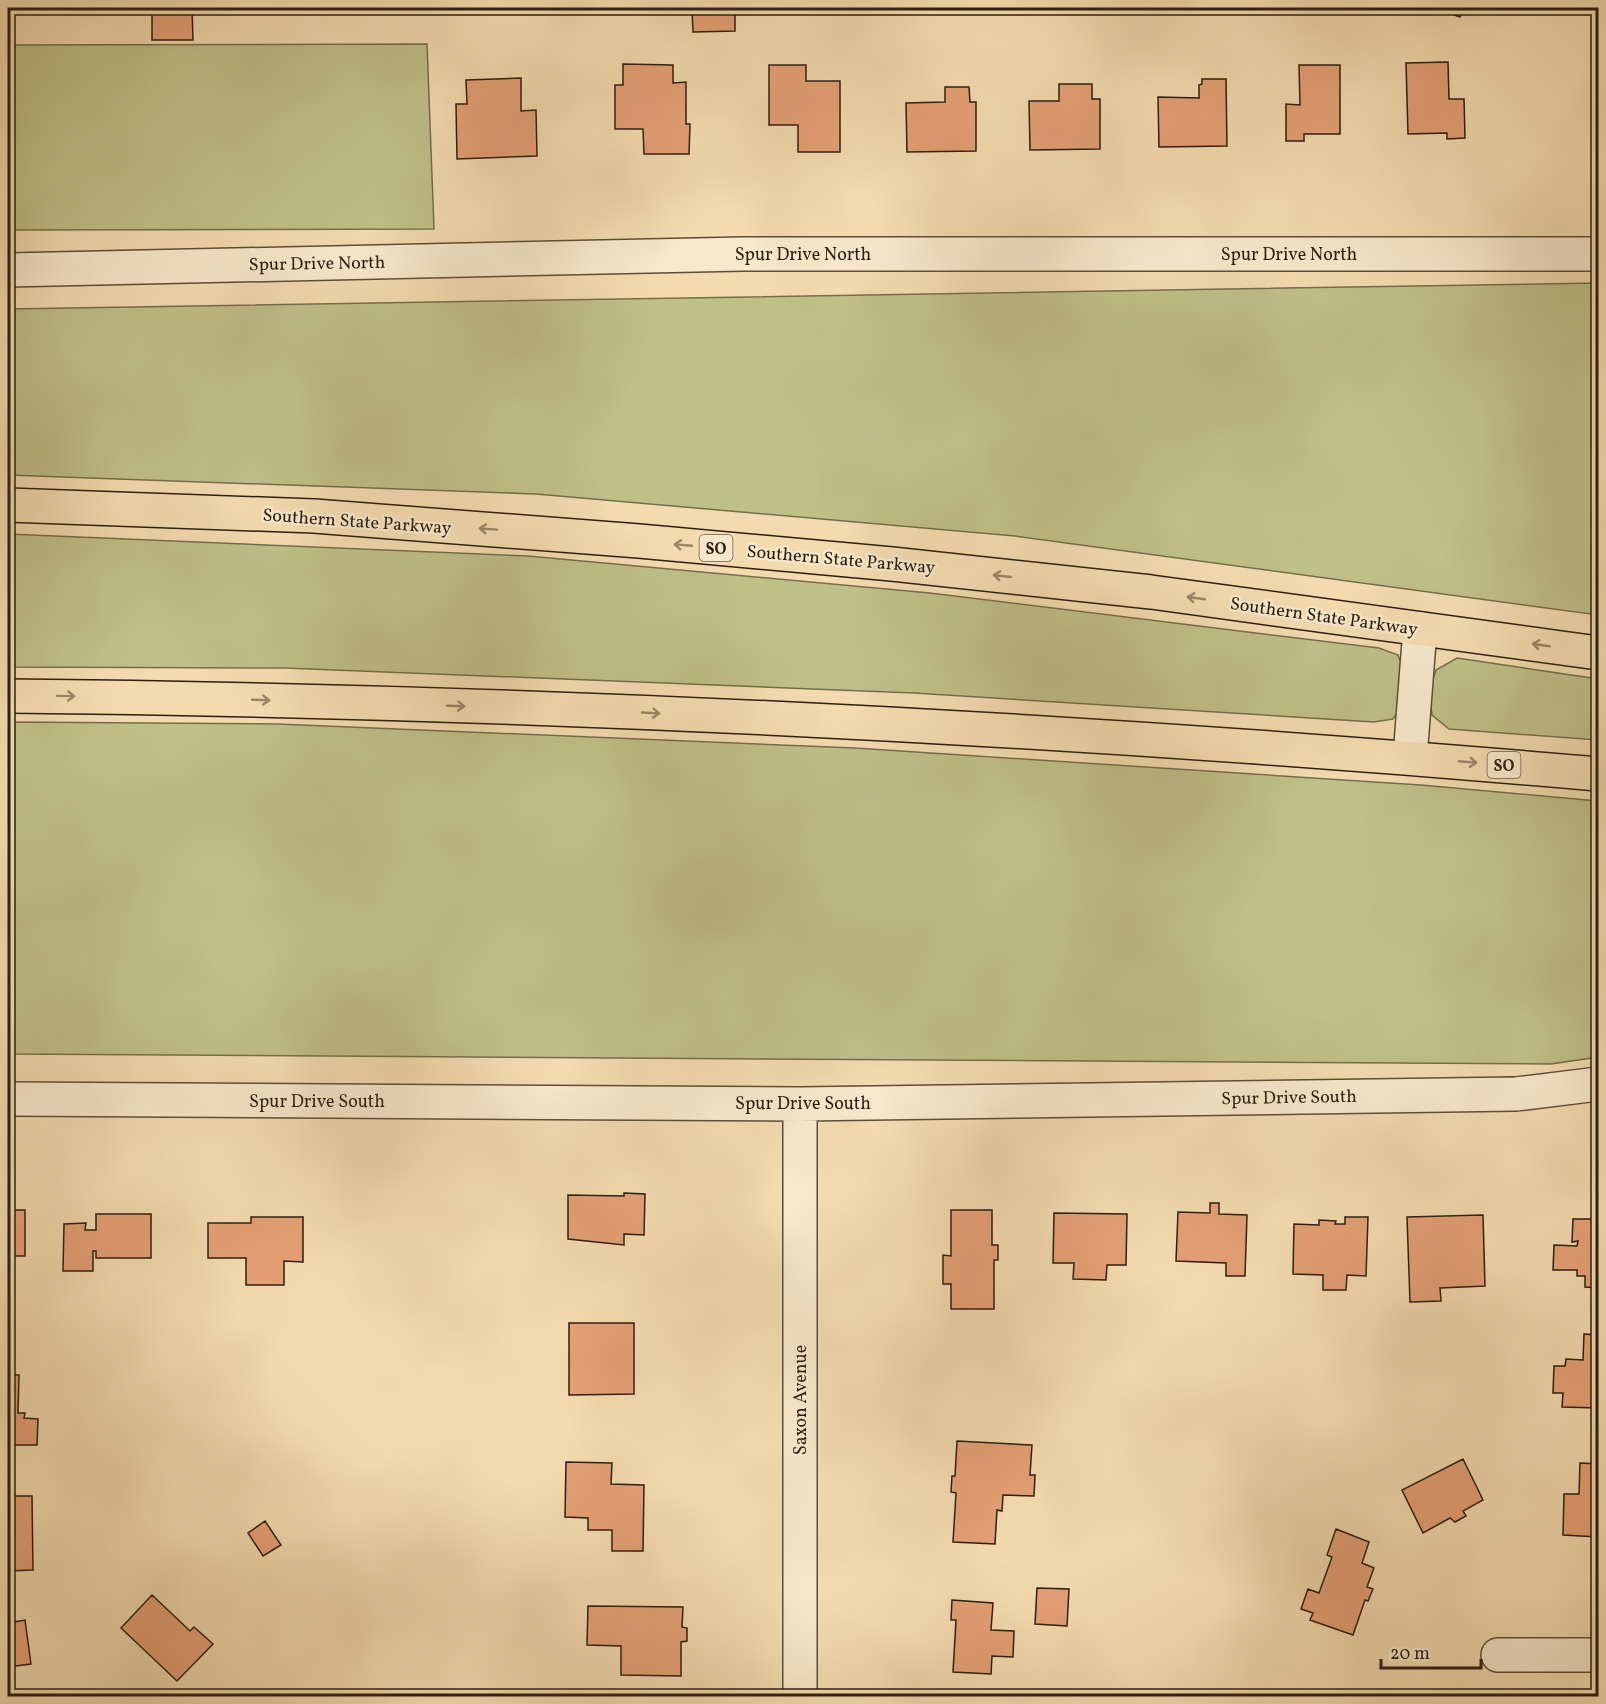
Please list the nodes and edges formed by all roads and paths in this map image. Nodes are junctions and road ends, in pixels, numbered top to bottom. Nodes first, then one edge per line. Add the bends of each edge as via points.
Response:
1 (1599, 254) edge
2 (8, 270) edge
3 (8, 505) edge
4 (1420, 629) junction
5 (1599, 653) edge
6 (8, 696) edge
7 (1410, 758) junction
8 (1599, 774) edge
9 (1599, 1084) edge
10 (8, 1099) edge
11 (800, 1104) junction
12 (1498, 1654) dead end
13 (1599, 1655) edge
14 (800, 1696) edge

1 - 2 street, Spur Drive North via 743,254
4 -> 3 highway, Southern State Parkway / SO via 1151,592 639,541 314,516
5 -> 4 highway, Southern State Parkway / SO
4 - 7 street
6 -> 7 highway, SO via 643,712 1027,731
7 -> 8 highway, SO
9 - 11 street, Spur Drive South via 1516,1094
10 - 11 street, Spur Drive South
11 - 14 street, Saxon Avenue
12 - 13 street

